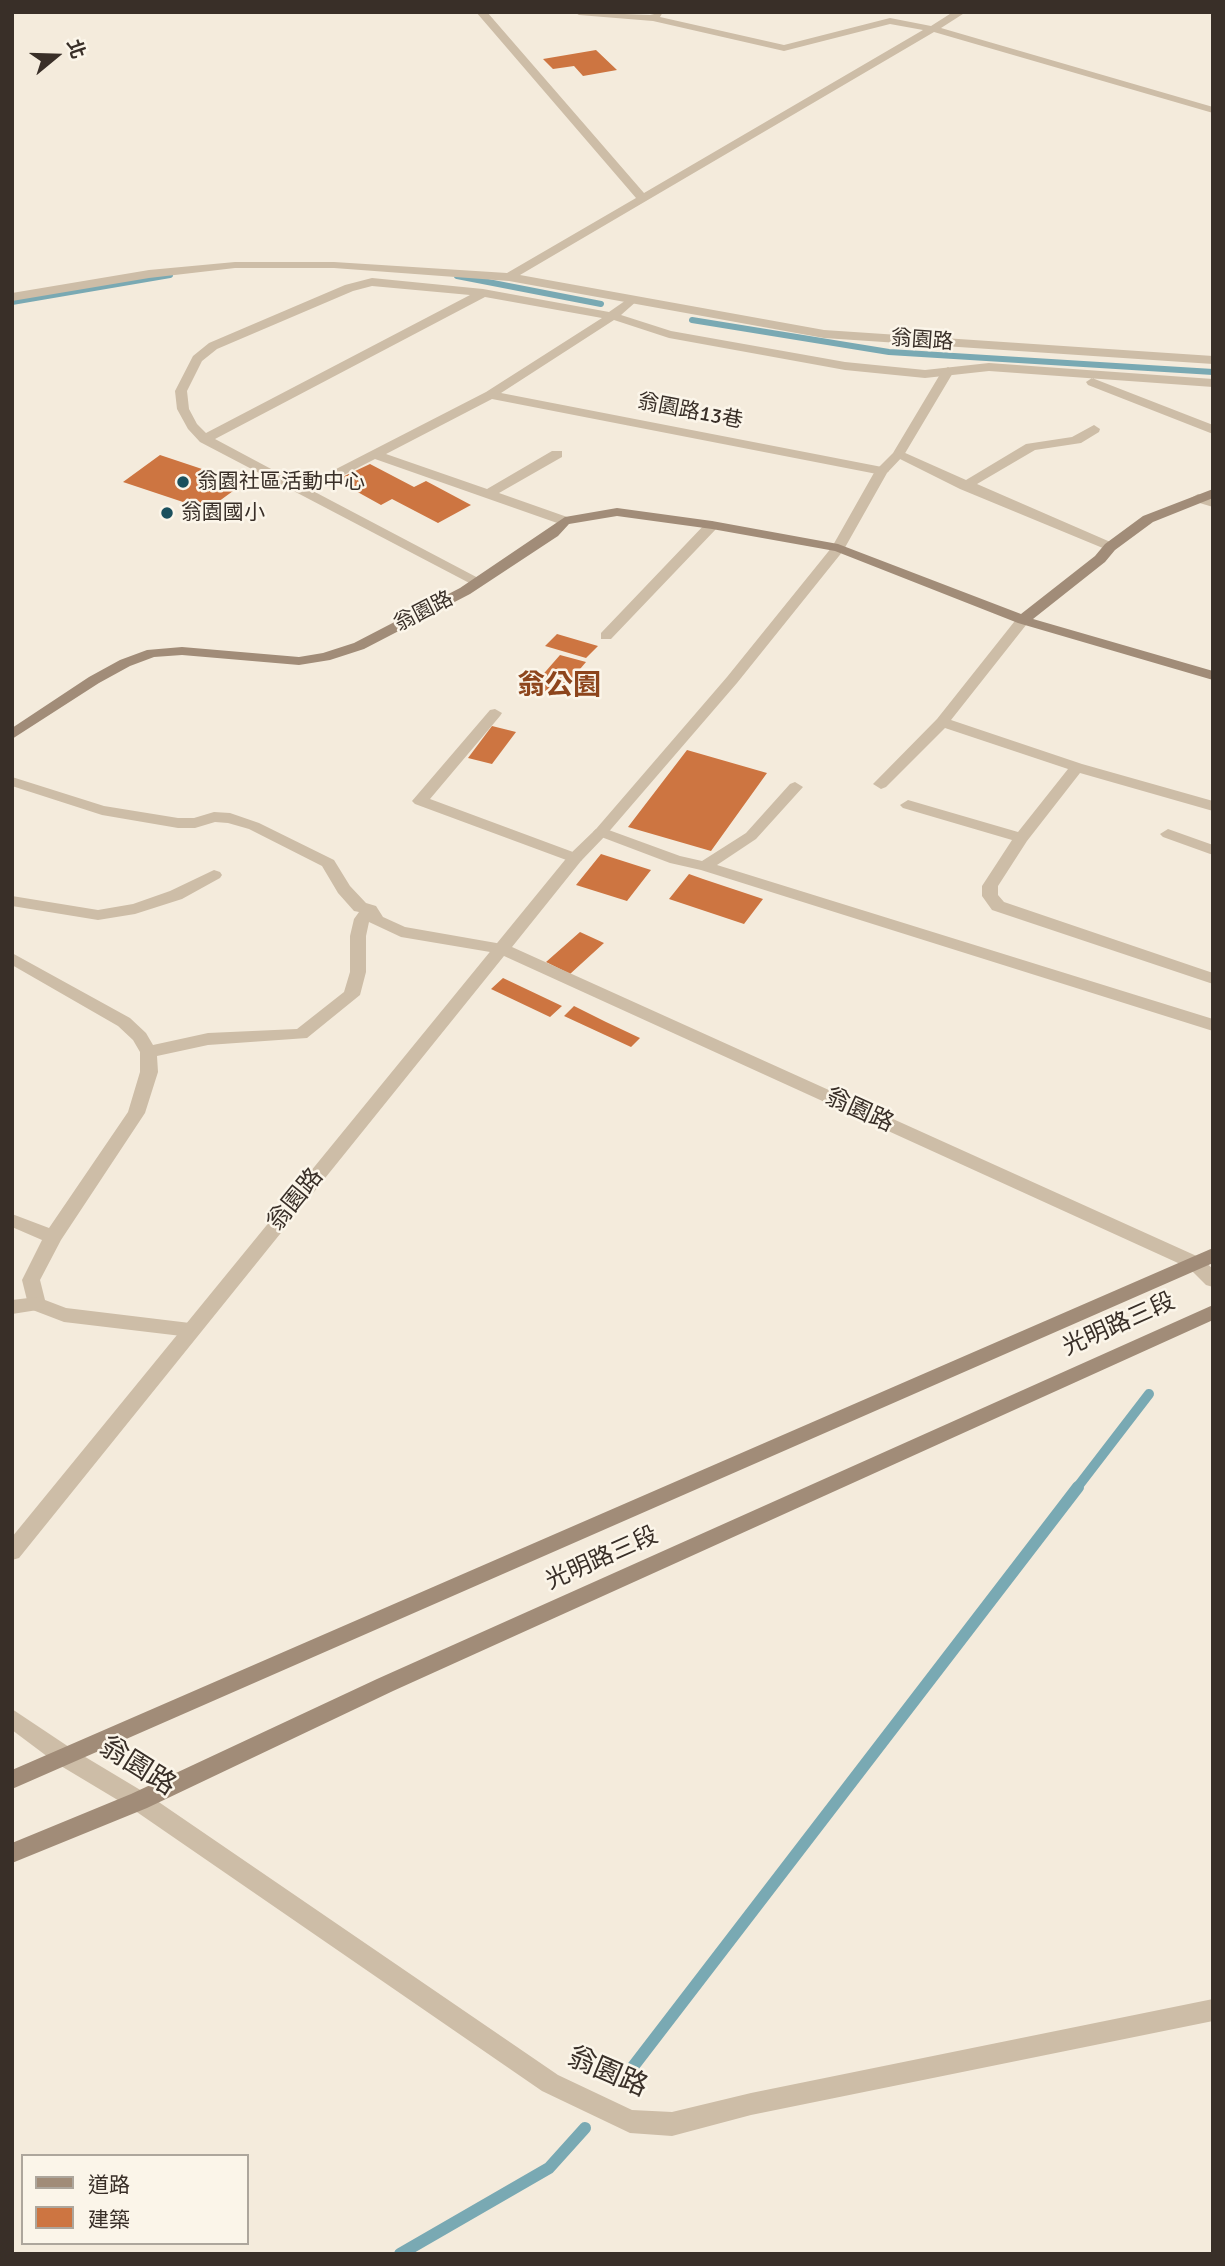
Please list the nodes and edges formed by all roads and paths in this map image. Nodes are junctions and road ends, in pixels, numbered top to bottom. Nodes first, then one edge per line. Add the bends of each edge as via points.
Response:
1 (481, 12) edge
2 (579, 12) edge
3 (961, 12) edge
4 (656, 15) edge
5 (933, 29) junction
6 (1213, 110) edge
7 (643, 199) junction
8 (509, 277) junction
9 (482, 293) junction
10 (12, 297) edge
11 (632, 300) junction
12 (613, 316) junction
13 (1213, 360) edge
14 (948, 371) junction
15 (1076, 375) junction
16 (1213, 383) edge
17 (490, 395) junction
18 (1094, 429) dead end
19 (1213, 430) edge
20 (205, 439) junction
21 (374, 454) junction
22 (557, 454) dead end
23 (898, 455) junction
24 (882, 471) junction
25 (965, 486) junction
26 (303, 491) junction
27 (1213, 493) edge
28 (488, 494) junction
29 (1198, 498) junction
30 (1213, 503) edge
31 (565, 521) junction
32 (712, 525) junction
33 (1110, 547) junction
34 (838, 548) junction
35 (477, 583) junction
36 (1023, 620) junction
37 (606, 636) dead end
38 (1213, 676) edge
39 (495, 713) dead end
40 (942, 722) junction
41 (12, 735) edge
42 (1077, 767) junction
43 (12, 781) edge
44 (881, 784) dead end
45 (795, 787) dead end
46 (908, 805) dead end
47 (1213, 806) edge
48 (601, 832) junction
49 (1168, 834) dead end
50 (1021, 838) junction
51 (1213, 850) edge
52 (575, 858) junction
53 (704, 866) junction
54 (214, 875) dead end
55 (12, 901) edge
56 (370, 910) junction
57 (502, 949) junction
58 (12, 958) edge
59 (1213, 979) edge
60 (1213, 1025) edge
61 (148, 1052) junction
62 (12, 1220) edge
63 (53, 1237) junction
64 (1204, 1259) edge
65 (1213, 1280) edge
66 (37, 1304) junction
67 (12, 1307) edge
68 (1213, 1312) edge
69 (190, 1330) junction
70 (12, 1552) edge
71 (12, 1718) edge
72 (64, 1756) junction
73 (12, 1780) edge
74 (139, 1801) junction
75 (12, 1853) edge
76 (1213, 2010) edge

1 - 7 street
2 - 4 street
3 - 5 street
4 - 5 street via 784,48 890,21
5 - 6 street
5 - 7 street
7 - 8 street
8 - 10 street, 翁園路 via 334,265 235,265
8 - 11 street, 翁園路
9 - 12 street
9 - 20 street
9 - 20 street via 372,282 213,346 197,359 181,391 183,409
11 - 12 street
11 - 13 street, 翁園路 via 824,334
12 - 14 street via 669,334 845,366 925,374
12 - 17 street
14 - 15 street via 989,367
14 - 23 street, 翁園路
15 - 16 street
15 - 19 street
17 - 21 street
17 - 24 street, 翁園路13巷
18 - 25 street via 1076,440 1031,447
20 - 26 street
21 - 26 street
21 - 28 street
22 - 28 street
23 - 24 street, 翁園路
23 - 25 street
24 - 34 street, 翁園路
25 - 33 street
26 - 35 street
27 - 29 street
28 - 31 street
29 - 30 street
29 - 33 street via 1148,519
31 - 32 street, 翁園路 via 617,512
31 - 35 street, 翁園路
32 - 34 street, 翁園路
32 - 37 street
33 - 36 street
34 - 36 street, 翁園路
34 - 48 street, 翁園路
35 - 41 street, 翁園路 via 359,646 325,657 299,661 182,650 152,653 94,680
36 - 38 street, 翁園路
36 - 40 street
39 - 52 street via 420,801
40 - 42 street
40 - 44 street
42 - 47 street
42 - 50 street
43 - 56 street, 翁園路 via 102,810 177,823 230,818 254,826 328,863 360,907
45 - 53 street via 751,836
46 - 50 street
48 - 52 street, 翁園路
48 - 53 street
49 - 51 street
50 - 59 street via 990,886 990,896 998,906
52 - 57 street, 翁園路
53 - 60 street
54 - 55 street via 176,895 98,915
56 - 57 street, 翁園路 via 377,921 401,932
56 - 61 street via 358,936 358,972 352,995 301,1034 208,1039
57 - 64 street, 翁園路
57 - 69 street, 翁園路
58 - 61 street via 124,1022 141,1037
61 - 63 street via 149,1072 136,1112
62 - 63 street
63 - 66 street via 31,1280
64 - 65 street, 翁園路
64 - 72 street, 光明路三段
66 - 67 street
66 - 69 street via 64,1315
68 - 74 street, 光明路三段 via 385,1685
69 - 70 street, 翁園路
71 - 72 street, 翁園路
72 - 73 street, 光明路三段
72 - 74 street, 翁園路
74 - 75 street, 光明路三段
74 - 76 street, 翁園路 via 550,2083 630,2121 672,2124

